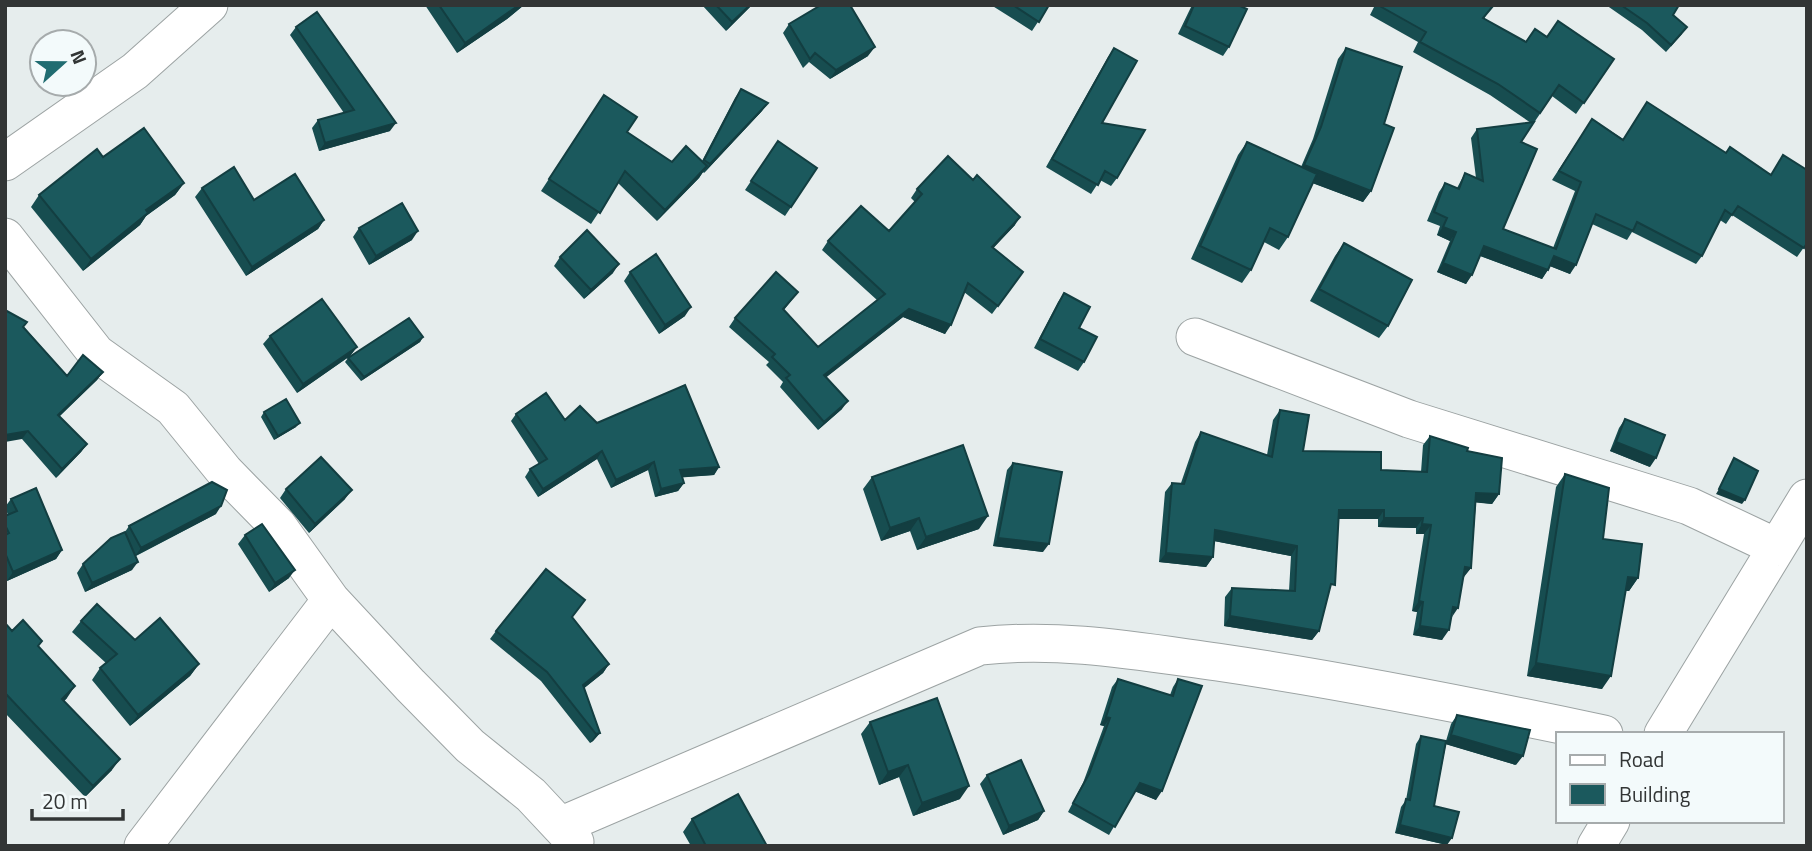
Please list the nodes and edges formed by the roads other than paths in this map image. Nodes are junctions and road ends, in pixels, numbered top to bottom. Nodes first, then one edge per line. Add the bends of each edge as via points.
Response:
1 (209, 5) edge
2 (5, 162) edge
3 (5, 237) edge
4 (1195, 337) dead end
5 (1807, 498) edge
6 (1776, 547) junction
7 (331, 600) junction
8 (1594, 732) edge
9 (1664, 732) edge
10 (1610, 823) edge
11 (569, 836) edge
12 (143, 846) edge
13 (1596, 846) edge

1 - 2 street via 135,71
3 - 7 street via 96,353 173,408 225,472 278,526
4 - 6 street via 1409,419 1689,506
5 - 6 street
6 - 9 street
7 - 11 street via 470,746 531,795
7 - 12 street
8 - 11 street via 1283,672 1091,644 979,646
10 - 13 street

